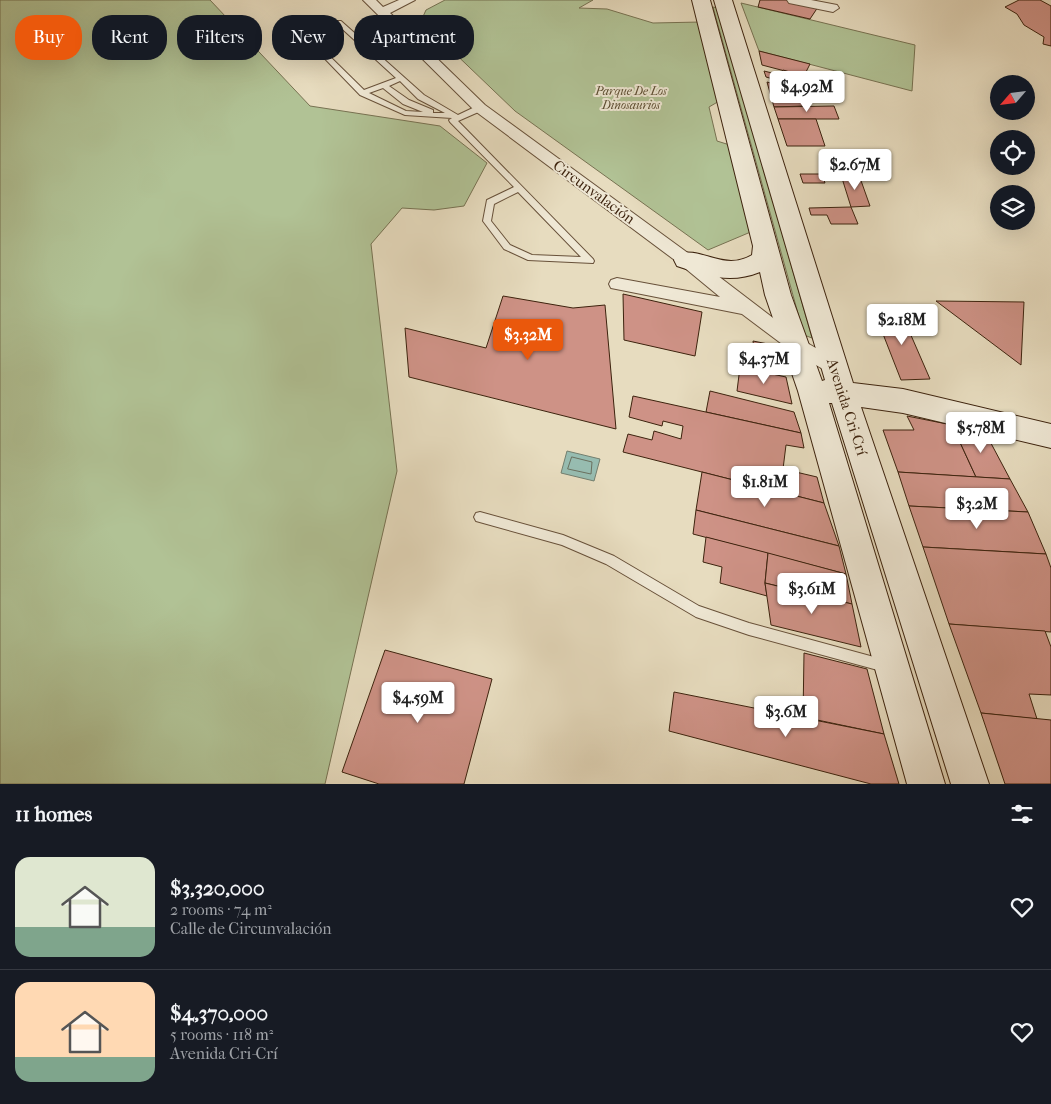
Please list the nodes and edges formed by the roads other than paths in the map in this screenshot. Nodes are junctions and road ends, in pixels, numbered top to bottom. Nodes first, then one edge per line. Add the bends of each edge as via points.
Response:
1 (369, 0) edge
2 (409, 0) edge
3 (701, 0) edge
4 (723, 0) edge
5 (793, 0) edge
6 (833, 8) dead end
7 (381, 13) junction
8 (400, 79) junction
9 (383, 86) junction
10 (363, 93) junction
11 (480, 108) junction
12 (453, 118) junction
13 (519, 188) junction
14 (765, 246) junction
15 (686, 260) junction
16 (617, 284) dead end
17 (747, 309) junction
18 (796, 345) junction
19 (829, 383) junction
20 (1051, 436) edge
21 (480, 517) dead end
22 (893, 668) junction
23 (926, 784) edge
24 (970, 784) edge

1 - 7 street, Circunvalación
2 - 7 street
3 - 14 main road, Avenida Cri-Crí
4 - 19 main road, Avenida Cri-Crí
5 - 6 street
7 - 11 street, Circunvalación
8 - 9 lane
8 - 10 lane via 339,22 304,34
8 - 12 lane
9 - 10 lane
9 - 12 lane via 406,102
10 - 12 lane via 405,113
11 - 12 lane
11 - 15 street, Circunvalación
12 - 13 lane
13 - 13 lane via 532,202 590,260 531,258 507,247 487,221 490,202
14 - 15 main road via 764,259 745,269 719,270
14 - 18 main road, Avenida Cri-Crí
15 - 17 street, Circunvalación
16 - 17 street
17 - 18 street, Circunvalación
18 - 19 main road, Avenida Cri-Crí
18 - 19 street, Circunvalación
19 - 20 main road
19 - 22 main road, Avenida Cri-Crí
19 - 24 main road, Avenida Cri-Crí
21 - 22 lane via 563,540 610,560 696,610 749,629
22 - 23 main road, Avenida Cri-Crí

